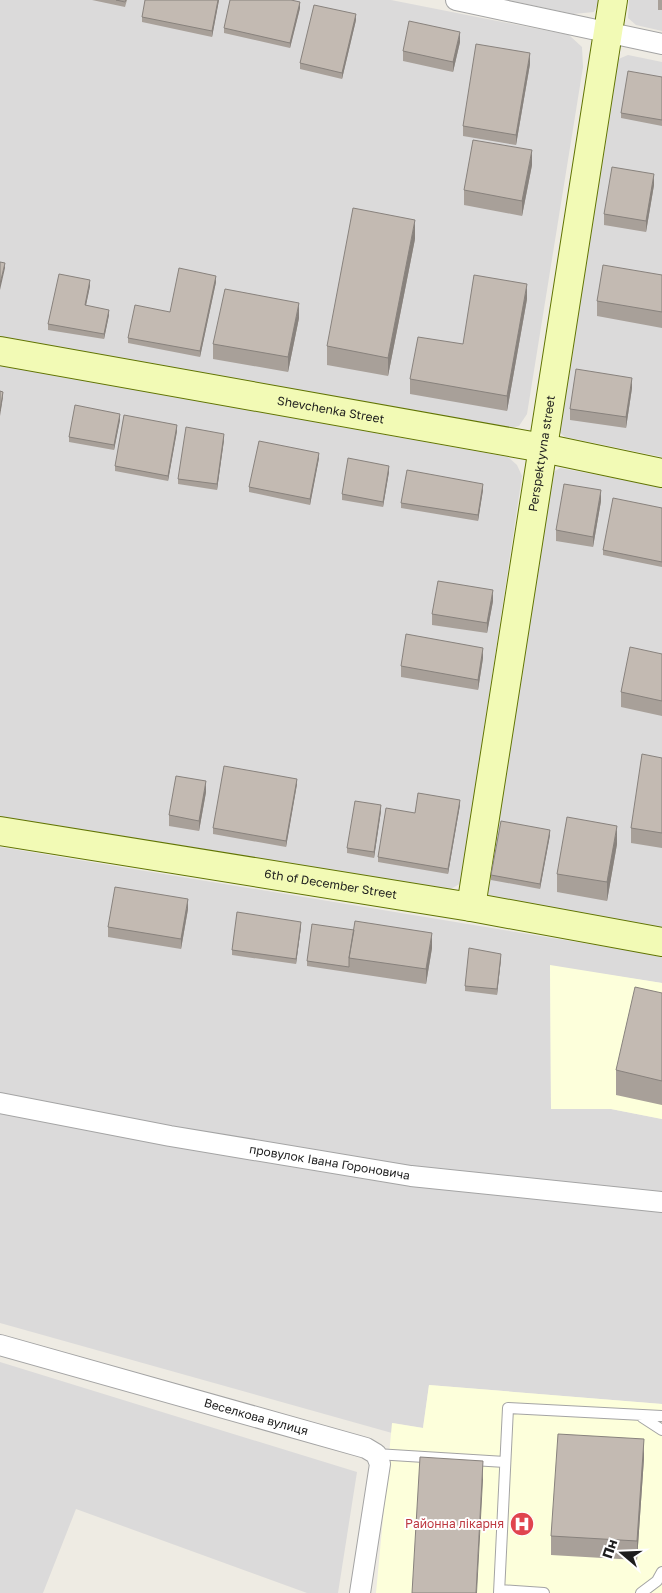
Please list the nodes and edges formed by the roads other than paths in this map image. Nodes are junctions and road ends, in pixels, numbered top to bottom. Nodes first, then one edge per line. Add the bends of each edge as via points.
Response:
1 (456, 0) edge
2 (613, 0) edge
3 (492, 4) edge
4 (608, 32) junction
5 (662, 44) edge
6 (0, 351) edge
7 (543, 448) junction
8 (662, 473) edge
9 (0, 831) edge
10 (471, 908) junction
11 (662, 942) edge
12 (0, 1103) edge
13 (662, 1202) edge
14 (0, 1345) edge
15 (638, 1415) junction
16 (662, 1416) edge
17 (662, 1430) edge
18 (376, 1454) junction
19 (506, 1462) junction
20 (662, 1572) edge
21 (500, 1592) edge
22 (360, 1593) edge
23 (544, 1593) edge
24 (641, 1593) edge

1 - 3 street
2 - 4 street, Perspektyvna street
3 - 4 street
4 - 5 street
4 - 7 street, Perspektyvna street
6 - 7 street, Shevchenka Street
7 - 8 street, Shevchenka Street
7 - 10 street, Perspektyvna street
9 - 10 street, 6th of December Street
10 - 11 street, 6th of December Street
12 - 13 street, провулок Івана Гороновича via 170,1136 411,1176
14 - 18 street, Веселкова вулиця via 366,1448
15 - 16 lane
15 - 17 lane
15 - 19 lane via 508,1408
18 - 19 lane
18 - 22 street via 380,1464
19 - 21 lane
20 - 24 lane via 657,1581
21 - 23 lane

